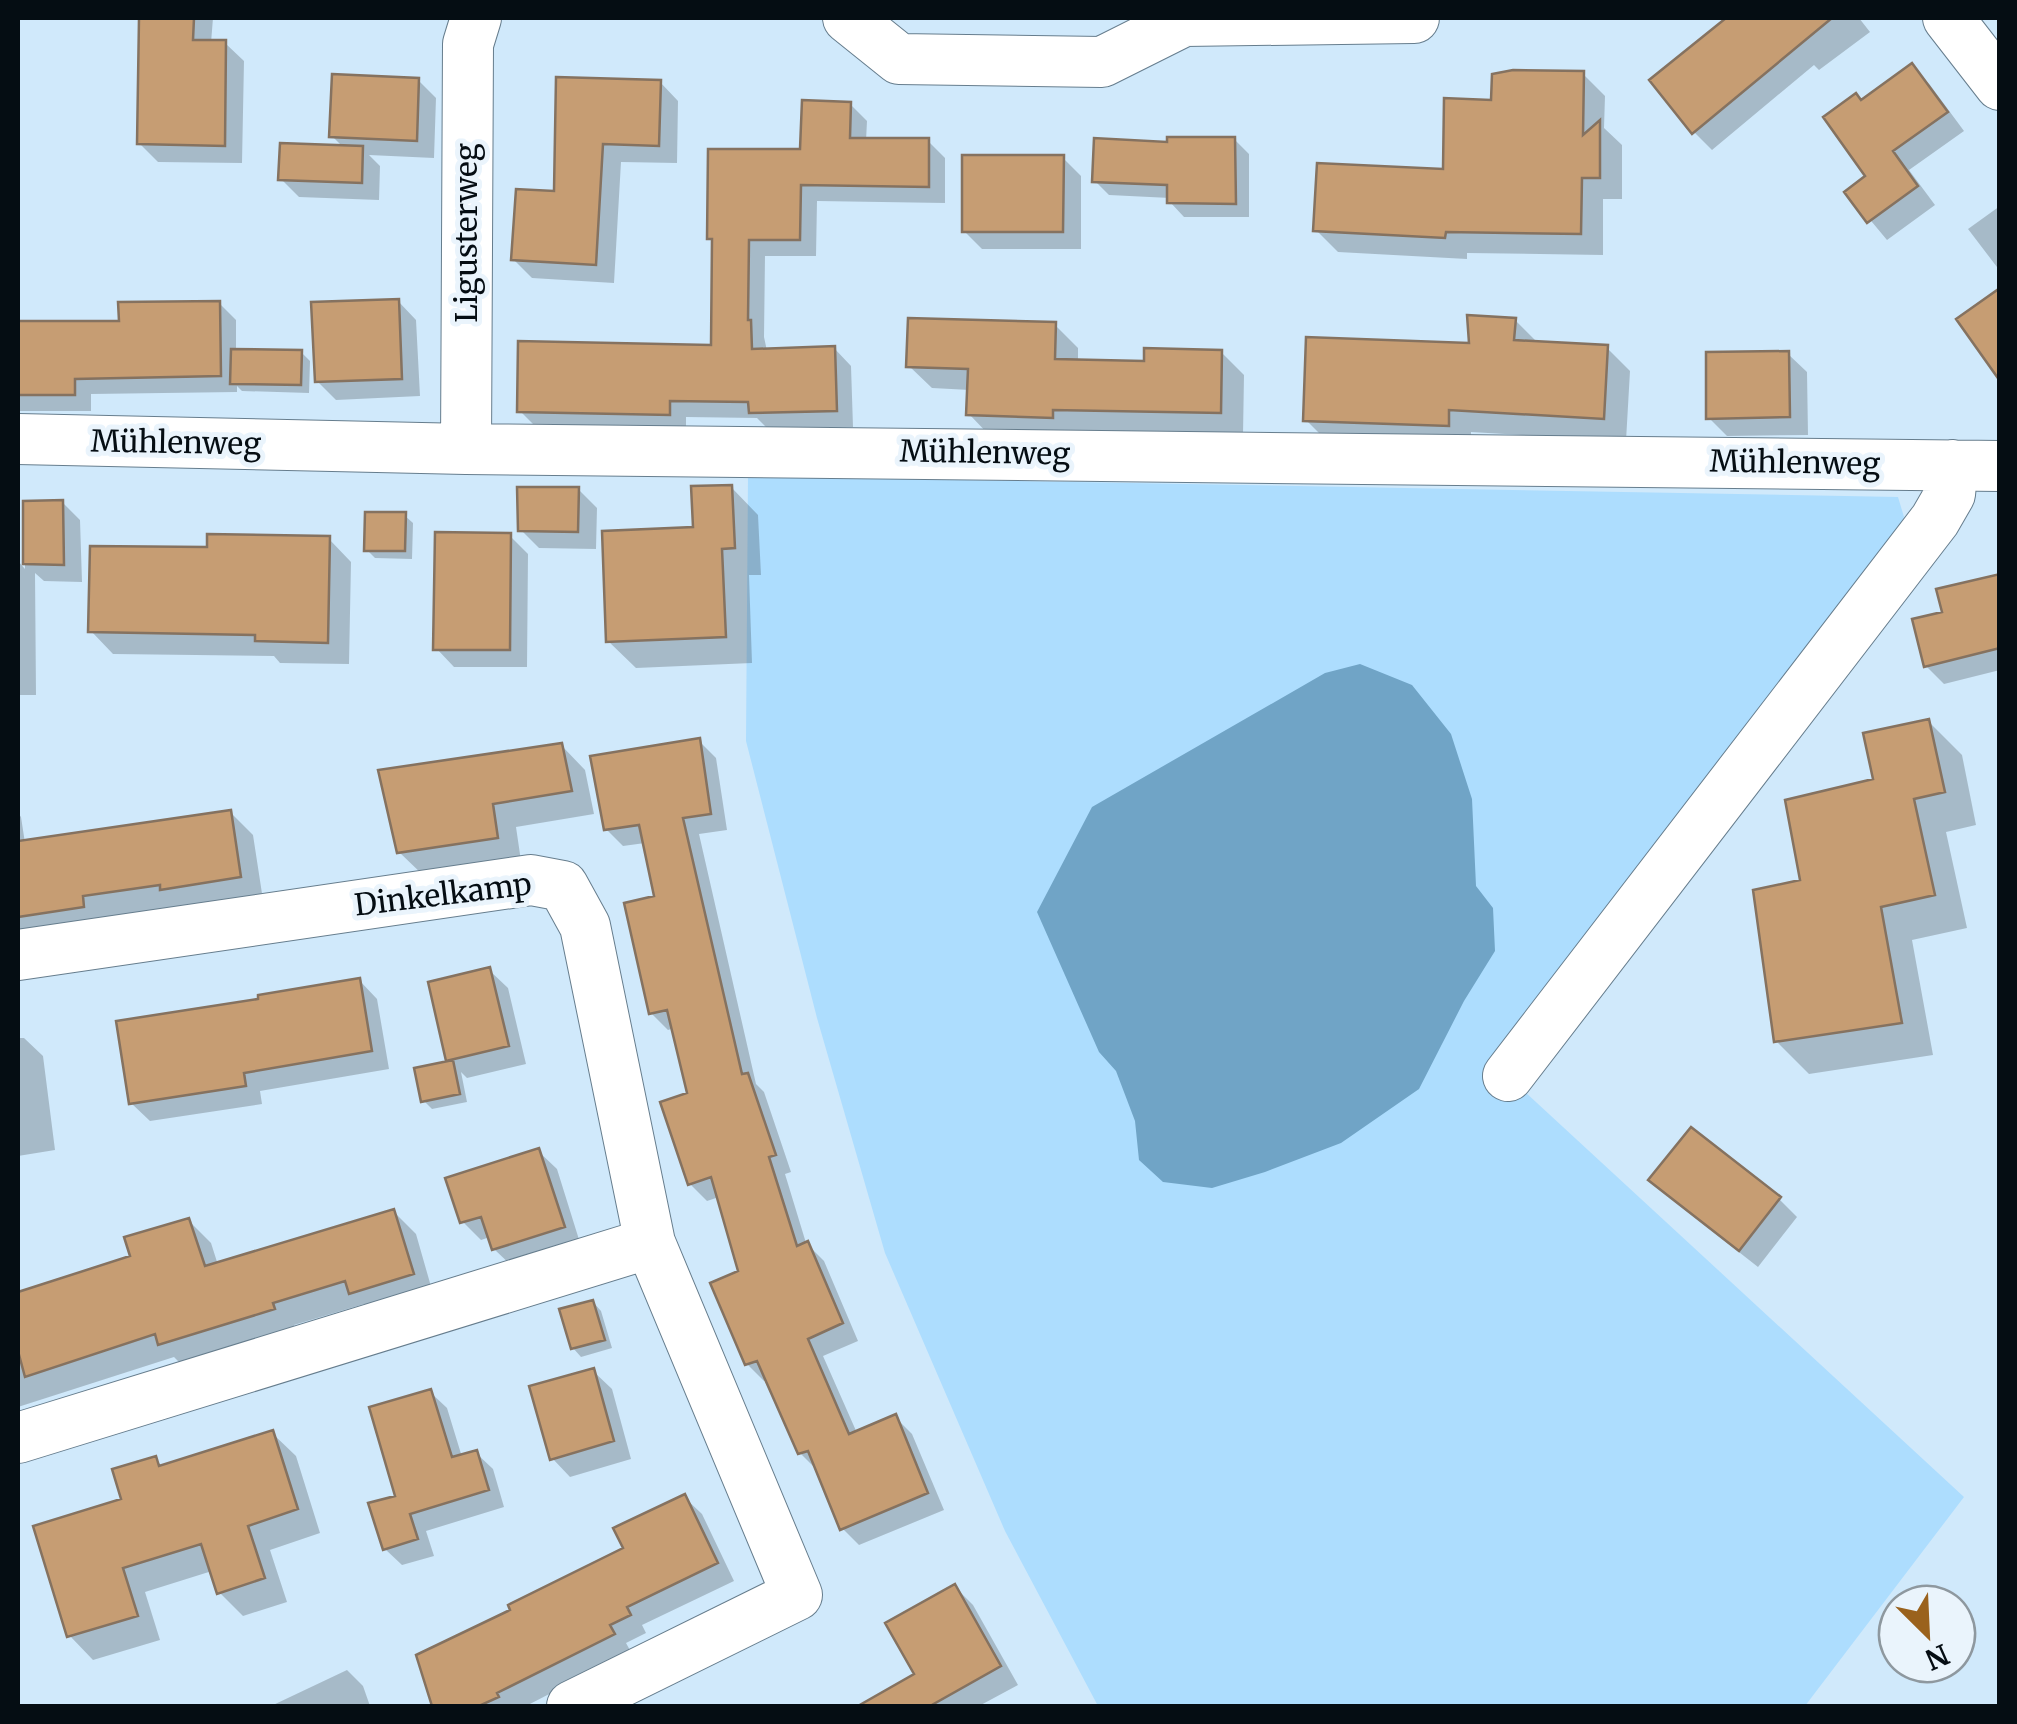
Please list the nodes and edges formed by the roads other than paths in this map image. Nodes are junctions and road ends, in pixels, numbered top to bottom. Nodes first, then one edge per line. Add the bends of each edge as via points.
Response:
1 (476, 18) edge
2 (848, 18) edge
3 (1414, 18) edge
4 (1948, 18) edge
5 (1181, 20) edge
6 (2000, 86) edge
7 (18, 439) edge
8 (466, 449) junction
9 (1976, 466) edge
10 (18, 956) edge
11 (1508, 1076) dead end
12 (650, 1244) junction
13 (18, 1438) edge
14 (572, 1706) edge

1 - 8 street, Ligusterweg via 468,44
2 - 5 street via 898,58 1102,62
3 - 5 street
4 - 6 street
7 - 8 street, Mühlenweg
8 - 9 street, Mühlenweg
9 - 11 street, Mühlenweg
10 - 12 street, Dinkelkamp via 530,880 564,886 585,926
12 - 13 street
12 - 14 street, Dinkelkamp via 797,1595

